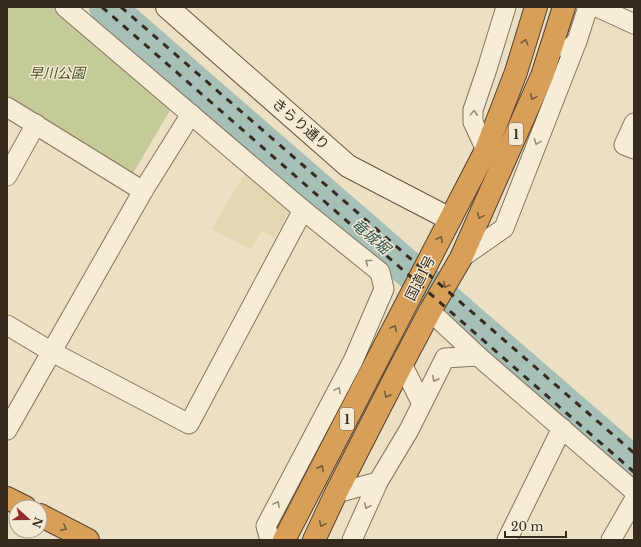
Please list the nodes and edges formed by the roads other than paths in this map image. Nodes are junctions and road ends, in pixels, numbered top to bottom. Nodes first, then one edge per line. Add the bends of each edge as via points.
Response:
1 (64, 7) edge
2 (167, 7) edge
3 (506, 7) edge
4 (536, 7) edge
5 (564, 7) edge
6 (588, 7) edge
7 (597, 7) edge
8 (634, 24) edge
9 (577, 41) junction
10 (542, 76) junction
11 (7, 106) edge
12 (191, 114) junction
13 (634, 123) edge
14 (36, 124) junction
15 (486, 150) junction
16 (634, 150) edge
17 (7, 176) edge
18 (143, 191) junction
19 (303, 210) junction
20 (450, 219) junction
21 (461, 258) junction
22 (430, 311) junction
23 (7, 325) edge
24 (52, 352) junction
25 (381, 353) junction
26 (478, 356) junction
27 (353, 361) junction
28 (402, 364) junction
29 (422, 404) junction
30 (562, 428) junction
31 (7, 430) edge
32 (301, 459) junction
33 (378, 482) junction
34 (634, 491) edge
35 (336, 493) junction
36 (307, 495) junction
37 (634, 500) edge
38 (48, 519) edge
39 (88, 540) edge
40 (270, 540) edge
41 (284, 540) edge
42 (314, 540) edge
43 (352, 540) edge
44 (507, 540) edge
45 (611, 540) edge

1 - 12 street
2 - 20 street, きらり通り via 348,166
15 -> 3 street via 473,122 473,110
15 -> 4 highway, 国道1号 / 1 via 516,72
5 - 10 highway, 国道1号 / 1
6 - 9 street
7 - 8 street
9 - 10 street
9 -> 21 street via 504,228
10 -> 21 highway, 国道1号 / 1
11 - 14 street
12 - 18 street
12 - 19 street
13 - 16 street via 624,145
14 - 17 street
14 - 18 street
15 - 20 highway, 国道1号 / 1
18 - 24 street
19 - 24 street via 189,424
27 -> 19 street via 384,289 380,272
25 -> 20 highway, 国道1号 / 1
21 -> 22 highway, 国道1号 / 1
22 - 26 street
22 - 28 highway, 国道1号 / 1
23 - 24 street
24 - 31 street
25 - 27 street
36 -> 25 highway, 国道1号 / 1
26 -> 29 street via 445,358
26 - 30 street
32 -> 27 street
28 - 29 street
28 -> 35 highway, 国道1号 / 1
29 - 33 street
30 - 34 street
30 - 44 street
32 - 36 street
40 -> 32 street via 266,526
33 - 35 street
33 -> 43 street
35 -> 42 highway, 国道1号 / 1
36 - 41 highway, 国道1号 / 1
37 - 45 street
38 -> 39 highway

